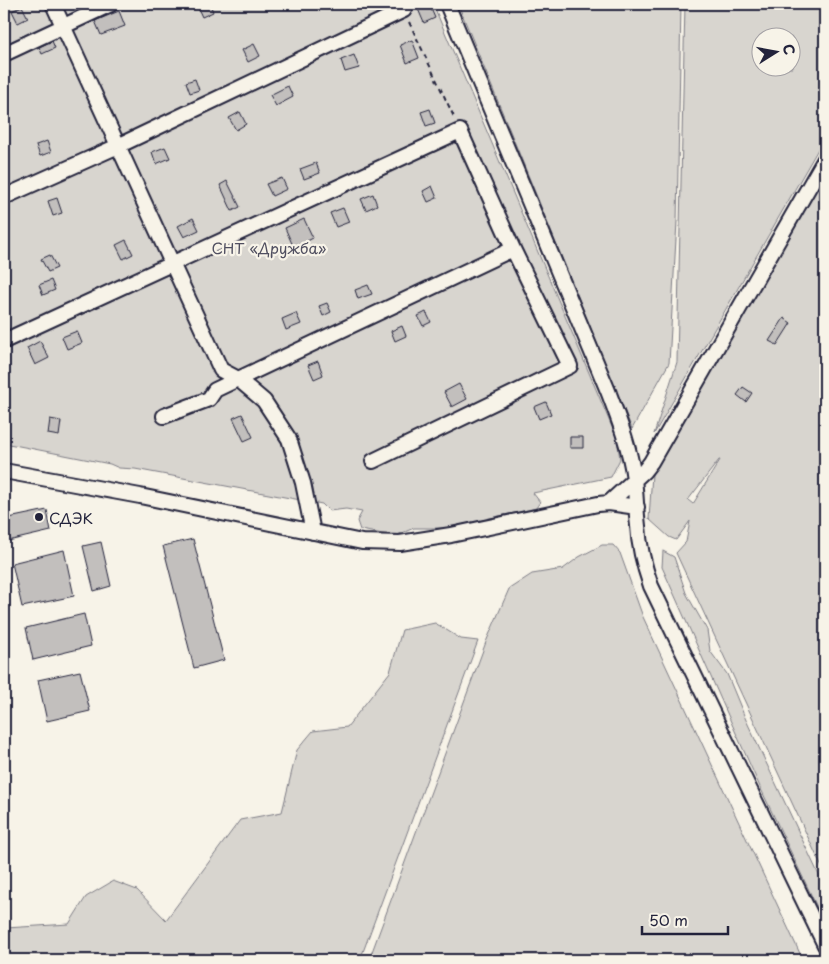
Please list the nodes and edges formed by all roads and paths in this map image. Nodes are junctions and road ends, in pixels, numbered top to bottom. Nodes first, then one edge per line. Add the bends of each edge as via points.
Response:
1 (53, 4) edge
2 (111, 4) edge
3 (447, 4) edge
4 (404, 10) joint
5 (63, 26) junction
6 (4, 54) edge
7 (460, 131) junction
8 (118, 146) junction
9 (825, 159) edge
10 (4, 197) edge
11 (513, 248) junction
12 (172, 263) junction
13 (4, 341) edge
14 (238, 379) junction
15 (164, 416) dead end
16 (373, 461) dead end
17 (4, 471) edge
18 (634, 480) junction
19 (610, 503) junction
20 (636, 507) junction
21 (313, 532) junction
22 (825, 945) edge

1 - 5 street
2 - 5 street
3 - 18 street via 608,391 625,435
4 - 7 path
4 - 8 street
5 - 6 street
5 - 8 street
7 - 11 street
7 - 12 street
8 - 10 street
8 - 12 street
9 - 18 street via 651,462
11 - 14 street
11 - 16 street via 570,366
12 - 13 street
12 - 14 street via 221,370
14 - 15 street via 215,390 209,399
14 - 21 street via 264,401 289,439 303,483
17 - 21 street
18 - 19 street
18 - 20 street
19 - 20 street
19 - 21 street via 400,543 362,542
20 - 22 street via 641,552 651,586

